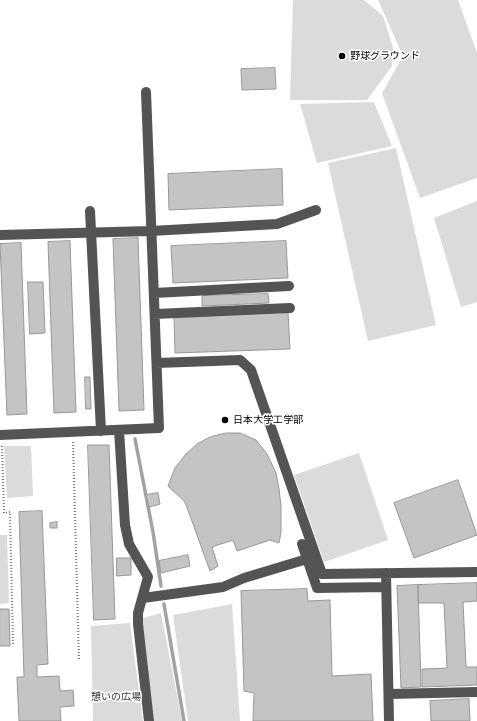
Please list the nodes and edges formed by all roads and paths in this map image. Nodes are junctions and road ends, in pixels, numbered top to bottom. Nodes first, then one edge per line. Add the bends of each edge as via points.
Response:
1 (146, 92) dead end
2 (316, 210) dead end
3 (90, 211) dead end
4 (151, 231) junction
5 (91, 233) junction
6 (0, 235) edge
7 (289, 286) dead end
8 (154, 293) junction
9 (290, 308) dead end
10 (155, 314) junction
11 (157, 363) junction
12 (119, 430) junction
13 (101, 431) junction
14 (73, 432) junction
15 (1, 435) edge
16 (302, 544) dead end
17 (307, 559) junction
18 (477, 572) edge
19 (386, 573) junction
20 (386, 587) junction
21 (143, 598) junction
22 (13, 644) dead end
23 (78, 661) dead end
24 (477, 692) edge
25 (388, 694) junction
26 (149, 721) edge
27 (389, 721) edge

1 - 4 street
2 - 4 street via 277,224
3 - 5 street
4 - 5 street
4 - 8 street
5 - 6 street
5 - 13 street
7 - 8 street
8 - 10 street
9 - 10 street
10 - 11 street
11 - 12 street via 159,428
11 - 19 street via 240,360 251,370 322,574
12 - 13 street
12 - 21 street via 125,525 129,544 148,577
13 - 14 street
14 - 15 street
14 - 23 path
15 - 22 path via 4,513 10,512
16 - 17 street
17 - 20 street via 317,588
17 - 21 street via 223,587
18 - 19 street
19 - 20 street
20 - 25 street
21 - 26 street via 138,613 138,624
24 - 25 street
25 - 27 street

